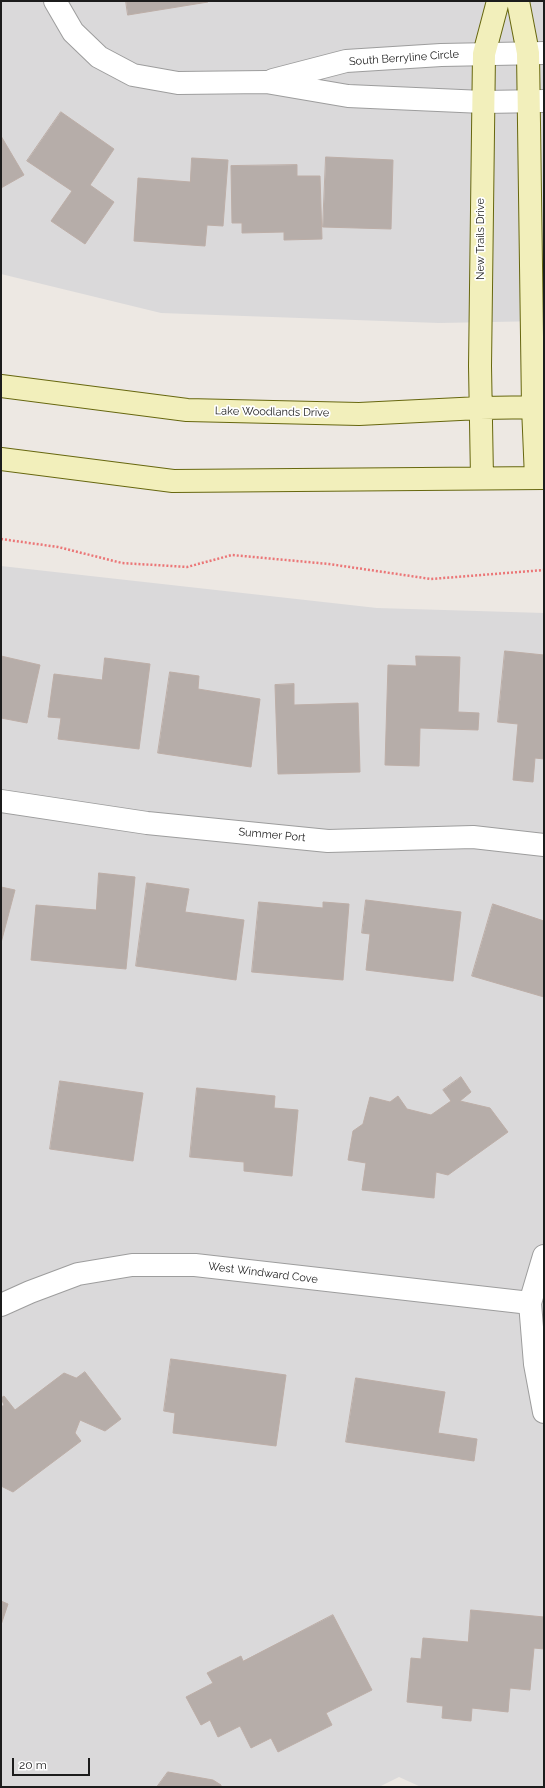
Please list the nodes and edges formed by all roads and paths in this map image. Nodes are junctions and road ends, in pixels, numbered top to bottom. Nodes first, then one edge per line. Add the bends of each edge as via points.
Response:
1 (55, 1) edge
2 (498, 1) edge
3 (518, 1) edge
4 (536, 53) edge
5 (484, 54) junction
6 (266, 82) junction
7 (537, 101) edge
8 (483, 102) junction
9 (1, 386) edge
10 (538, 407) edge
11 (480, 408) junction
12 (1, 459) edge
13 (482, 478) junction
14 (540, 478) edge
15 (1, 539) edge
16 (544, 570) edge
17 (1, 800) edge
18 (544, 845) edge
19 (544, 1256) edge
20 (530, 1303) junction
21 (1, 1305) edge
22 (544, 1412) edge

1 - 6 street, South Berryline Circle via 73,32 99,57 133,75 178,83
2 - 5 main road, New Trails Drive
3 - 4 main road
4 - 5 street, South Berryline Circle
4 - 7 main road
5 - 6 street, South Berryline Circle via 346,61
5 - 8 main road, New Trails Drive
6 - 8 street, South Berryline Circle via 348,96
7 - 8 street, South Berryline Circle
7 - 10 main road
8 - 11 main road, New Trails Drive
9 - 11 main road, Lake Woodlands Drive via 187,410 359,414
10 - 11 main road, Lake Woodlands Drive
10 - 14 main road
11 - 13 main road, New Trails Drive
12 - 13 main road via 173,481
13 - 14 main road
15 - 16 path via 58,548 122,563 187,567 232,555 329,564 431,578
17 - 18 street, Summer Port via 147,823 328,840 473,837
19 - 20 street
20 - 21 street, West Windward Cove via 195,1265 132,1265 78,1274
20 - 22 street via 534,1364

